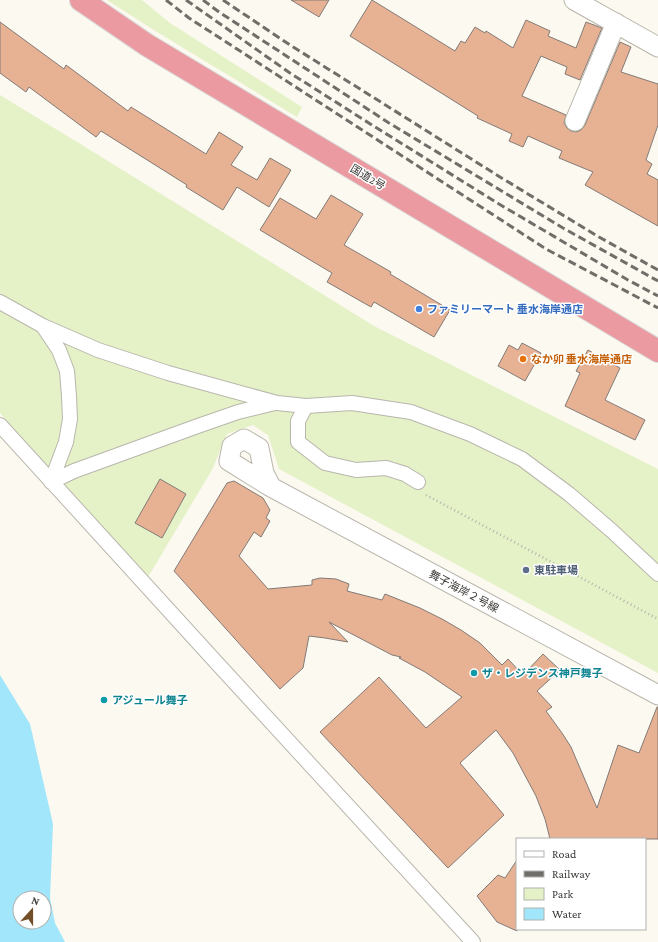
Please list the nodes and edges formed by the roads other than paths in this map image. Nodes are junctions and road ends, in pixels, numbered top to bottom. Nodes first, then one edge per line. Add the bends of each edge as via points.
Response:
1 (81, 0) edge
2 (574, 0) edge
3 (616, 23) junction
4 (658, 47) edge
5 (575, 121) dead end
6 (0, 302) edge
7 (43, 326) junction
8 (658, 351) edge
9 (277, 403) junction
10 (306, 406) junction
11 (0, 425) edge
12 (51, 482) junction
13 (418, 482) road end
14 (271, 487) dead end
15 (658, 574) edge
16 (658, 695) edge
17 (473, 942) edge

1 - 8 highway, 国道2号 via 147,45
2 - 3 street
3 - 4 street
3 - 5 street
6 - 7 street
7 - 9 street via 98,350 168,373
7 - 12 street via 59,350 67,371 69,396 70,419 66,442
9 - 10 street
9 - 12 street via 238,412 195,427
10 - 13 street via 298,422 298,442 325,463 356,470 386,468 405,474
10 - 15 street via 352,402 411,412 470,434 522,459 569,494
11 - 12 street
12 - 17 street
14 - 16 street, 舞子海岸２号線

